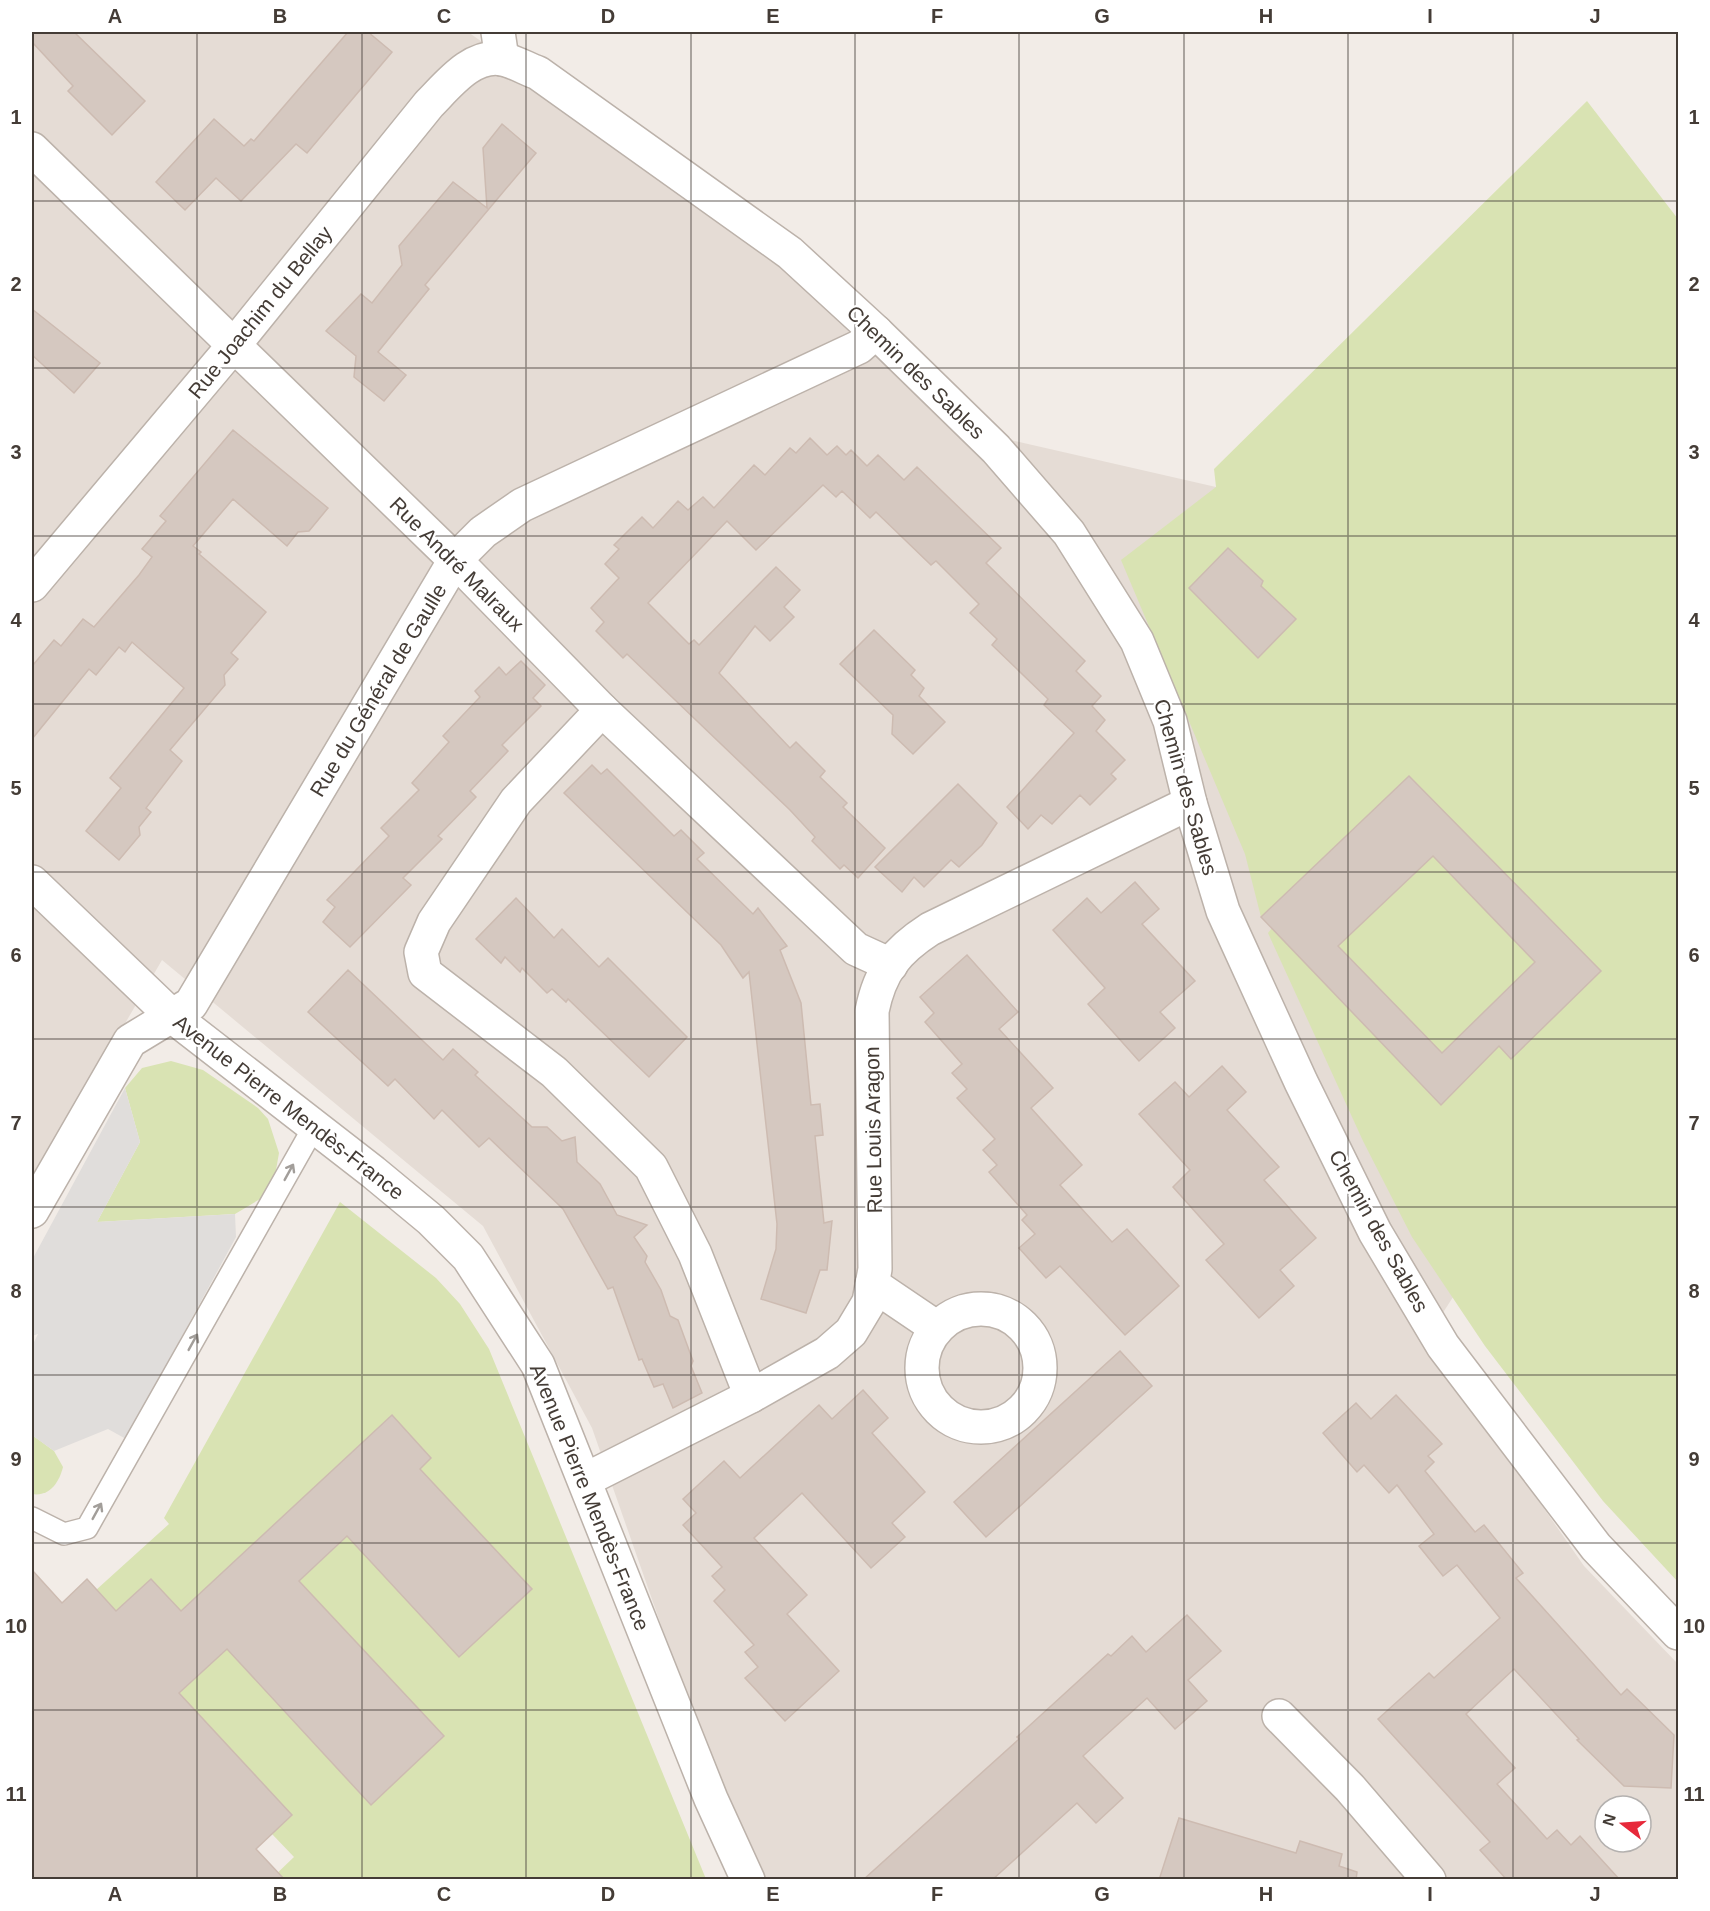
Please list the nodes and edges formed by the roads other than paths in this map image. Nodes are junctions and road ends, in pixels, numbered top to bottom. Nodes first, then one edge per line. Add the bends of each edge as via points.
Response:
1 (500, 45) edge
2 (32, 149) edge
3 (876, 332) junction
4 (234, 345) junction
5 (455, 560) junction
6 (32, 585) edge
7 (602, 710) junction
8 (1190, 803) junction
9 (32, 882) edge
10 (891, 965) junction
11 (172, 1016) junction
12 (315, 1125) junction
13 (32, 1211) edge
14 (872, 1284) junction
15 (937, 1328) dead end
16 (751, 1396) junction
17 (585, 1480) junction
18 (32, 1518) edge
19 (1678, 1633) edge
20 (1279, 1716) dead end
21 (748, 1880) edge
22 (1429, 1880) edge

1 - 3 street, Chemin des Sables via 780,246
1 - 4 street, Rue Joachim du Bellay via 462,71 429,104
2 - 4 street, Rue André Malraux
3 - 5 street, Rue du Général de Gaulle via 859,347 522,505 483,531
3 - 8 street, Chemin des Sables via 996,449 1069,533 1137,641 1170,721
4 - 5 street, Rue André Malraux
4 - 6 street, Rue Joachim du Bellay
5 - 7 street, Rue André Malraux
5 - 11 street, Rue du Général de Gaulle via 191,1004
7 - 10 street, Rue André Malraux via 856,949
7 - 16 street via 516,801 434,922 421,952 425,973 554,1072 651,1167 695,1254
8 - 10 street, Rue Louis Aragon via 930,929 905,945
8 - 19 street, Chemin des Sables via 1223,911 1375,1232 1443,1346 1596,1547
9 - 11 street, Avenue Pierre Mendès-France
10 - 14 street, Rue Louis Aragon via 878,984 872,1011 875,1269
11 - 12 street, Avenue Pierre Mendès-France
11 - 13 street, Rue du Général de Gaulle via 130,1041
12 - 17 street, Avenue Pierre Mendès-France via 431,1220 468,1257 538,1365
18 -> 12 lane via 64,1534 87,1528
14 - 15 street
14 - 16 street, Rue Louis Aragon via 870,1302 851,1332 827,1353
16 - 17 street, Rue Louis Aragon
17 - 21 street, Avenue Pierre Mendès-France via 711,1799
20 - 22 street via 1350,1788

